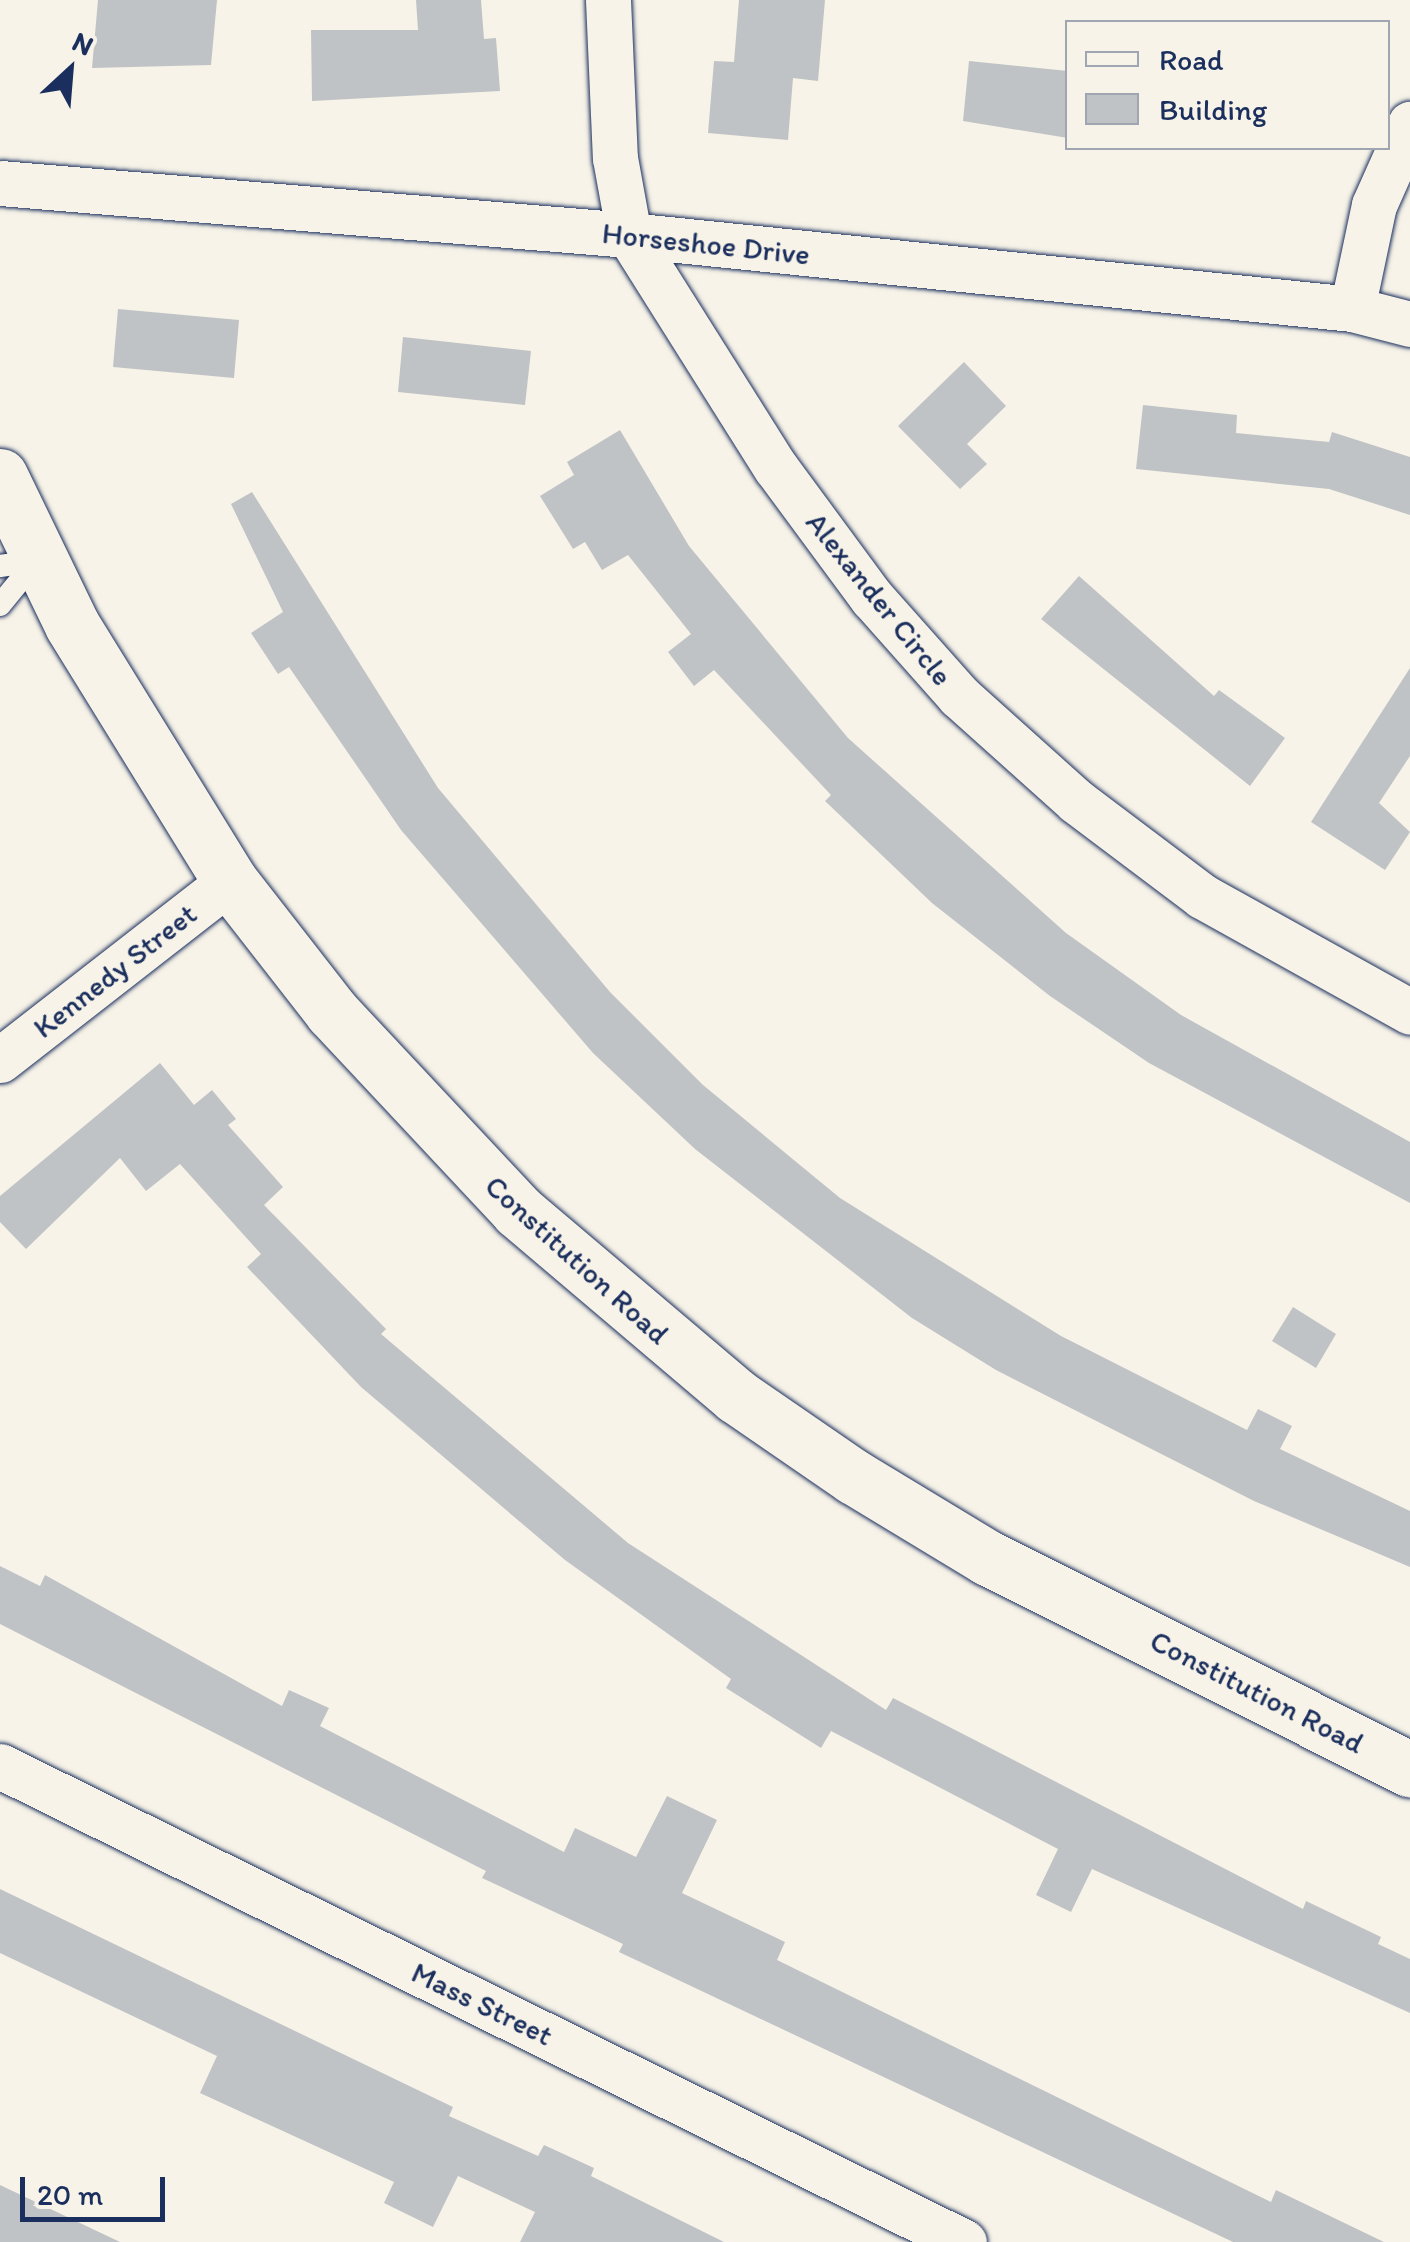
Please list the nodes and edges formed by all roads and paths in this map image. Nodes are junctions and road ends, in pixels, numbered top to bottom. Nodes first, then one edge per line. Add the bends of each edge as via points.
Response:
1 (608, 0) edge
2 (1410, 124) edge
3 (0, 183) edge
4 (629, 235) junction
5 (1352, 309) junction
6 (1410, 324) edge
7 (0, 476) edge
8 (18, 563) edge
9 (0, 605) edge
10 (230, 881) junction
11 (1410, 1012) edge
12 (0, 1060) edge
13 (0, 1766) edge
14 (1410, 1769) edge
15 (964, 2242) edge

1 - 4 street, Alexander Circle via 614,158
2 - 5 street via 1374,205
3 - 4 street, Horseshoe Drive
4 - 5 street, Horseshoe Drive
4 - 11 street, Alexander Circle via 776,468 959,696 1202,896
5 - 6 street, Horseshoe Drive
7 - 8 street, Constitution Road
8 - 9 lane
8 - 10 street, Constitution Road
10 - 12 street, Kennedy Street
10 - 14 street, Constitution Road via 332,1012 518,1211 736,1396 988,1558
13 - 15 street, Mass Street

